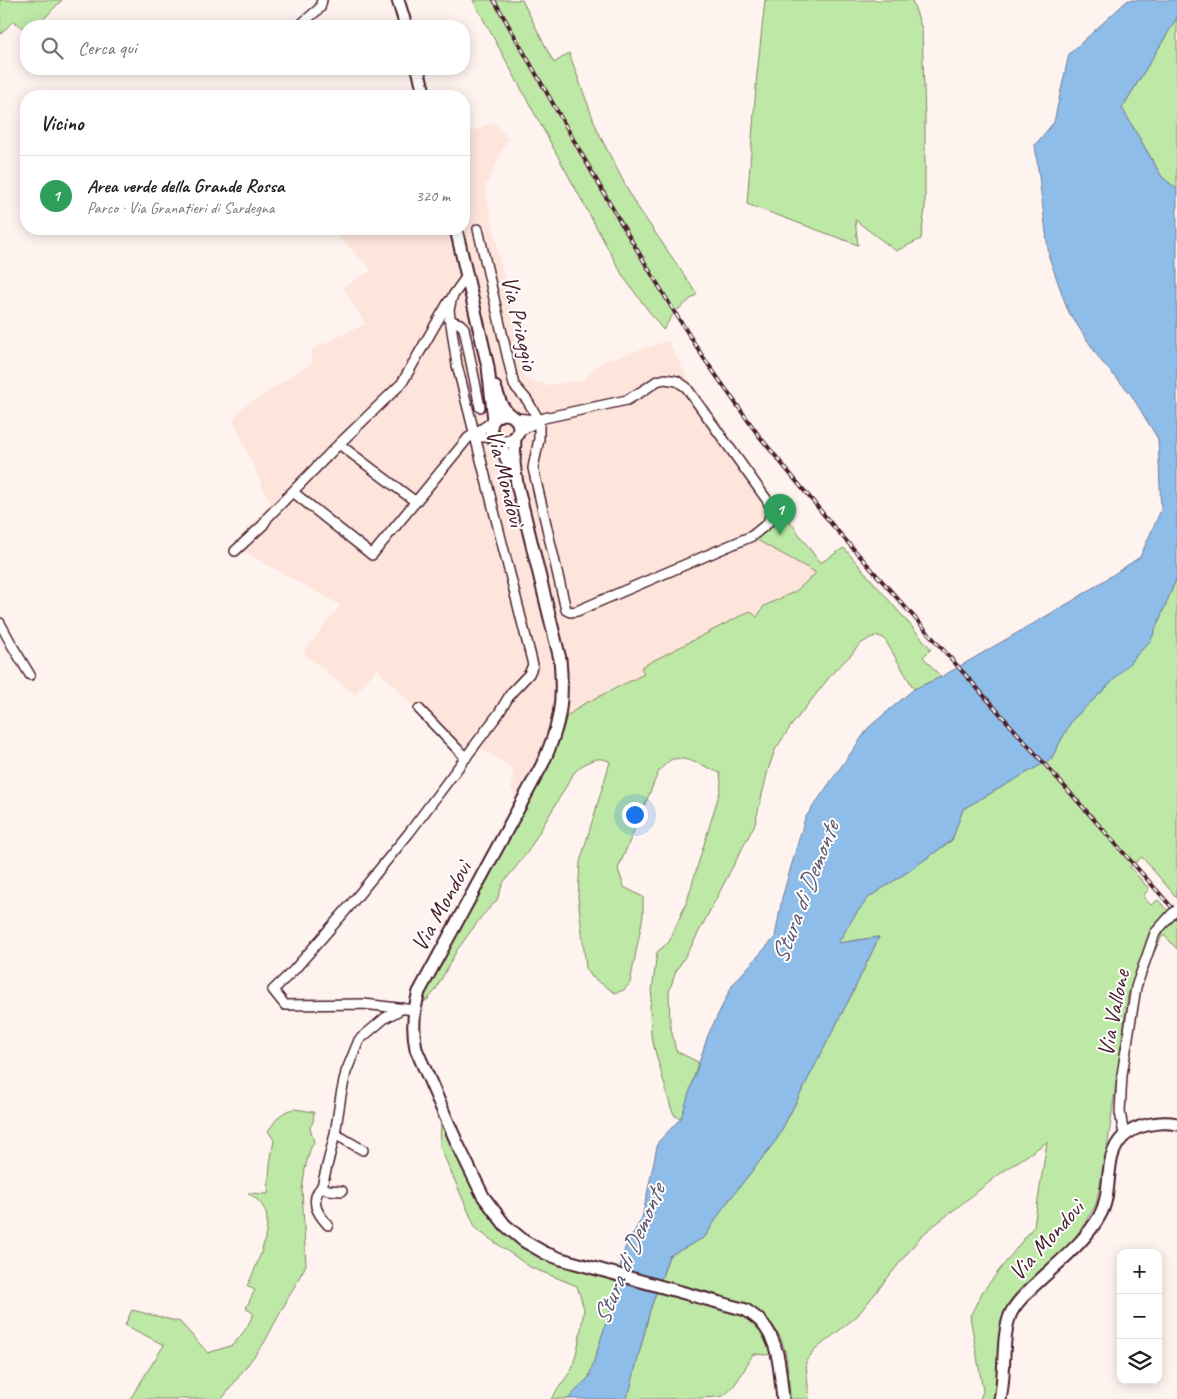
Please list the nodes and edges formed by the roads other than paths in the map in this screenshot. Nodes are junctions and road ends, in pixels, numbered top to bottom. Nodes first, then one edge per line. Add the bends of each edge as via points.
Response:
1 (322, 0) edge
2 (398, 0) edge
3 (305, 20) edge
4 (404, 20) edge
5 (420, 75) edge
6 (423, 90) edge
7 (478, 228) dead end
8 (457, 235) edge
9 (467, 276) junction
10 (452, 297) junction
11 (450, 320) junction
12 (488, 367) junction
13 (480, 407) dead end
14 (512, 417) junction
15 (539, 420) junction
16 (493, 421) junction
17 (517, 434) junction
18 (474, 436) junction
19 (497, 439) junction
20 (339, 444) junction
21 (517, 484) junction
22 (293, 492) junction
23 (416, 502) junction
24 (235, 551) dead end
25 (0, 622) edge
26 (30, 675) dead end
27 (419, 708) dead end
28 (466, 758) junction
29 (1174, 912) edge
30 (408, 1009) junction
31 (1177, 1124) edge
32 (336, 1134) junction
33 (1124, 1135) junction
34 (363, 1150) dead end
35 (322, 1186) junction
36 (342, 1192) dead end
37 (328, 1225) dead end
38 (782, 1399) edge
39 (1000, 1399) edge

1 - 3 street via 320,8
2 - 4 main road
5 - 6 main road
7 - 15 street, Via Priaggio via 514,385
8 - 9 main road, Via Mondovì
9 - 10 street
9 - 12 main road, Via Mondovì
10 - 11 street, Via Mondovì
10 - 20 street via 402,383
11 - 13 street, Via Mondovì via 464,328
11 - 18 street, Via Mondovì
12 - 14 main road, Via Mondovì via 501,404
12 - 16 main road, Via Mondovì
14 - 15 street
14 - 16 main road via 500,415
14 - 17 main road via 518,425
15 - 15 street via 533,468 566,610 570,612 752,536 768,523 772,509 767,500 686,387 678,381 665,379 626,400
15 - 17 street
16 - 18 street
16 - 19 main road via 491,430
17 - 19 main road via 508,442
17 - 21 main road, Via Mondovì via 514,462
18 - 19 street
18 - 23 street via 468,438
18 - 28 street, Via Mondovì via 533,665
19 - 21 main road, Via Mondovì
20 - 22 street
20 - 23 street
21 - 30 main road, Via Mondovì via 560,659 562,706 558,726 542,765
22 - 23 street via 372,555
22 - 24 street
25 - 26 street
27 - 28 street
28 - 30 street, Via Mondovì via 342,915 273,990 285,1006 345,1004
29 - 33 street, Via Vallone via 1155,933 1136,987 1122,1075 1120,1112
30 - 32 street via 386,1018 359,1040 346,1072
30 - 38 main road, Via Mondovì via 421,1064 483,1196 504,1225 534,1248 561,1259 746,1310 762,1323 773,1341
31 - 33 main road via 1144,1126
32 - 34 street
32 - 35 street
33 - 39 main road, Via Mondovì via 1110,1161 1108,1189 1101,1214 1092,1229 1030,1289 1011,1313
35 - 36 street
35 - 37 street via 316,1192 315,1202 318,1214

